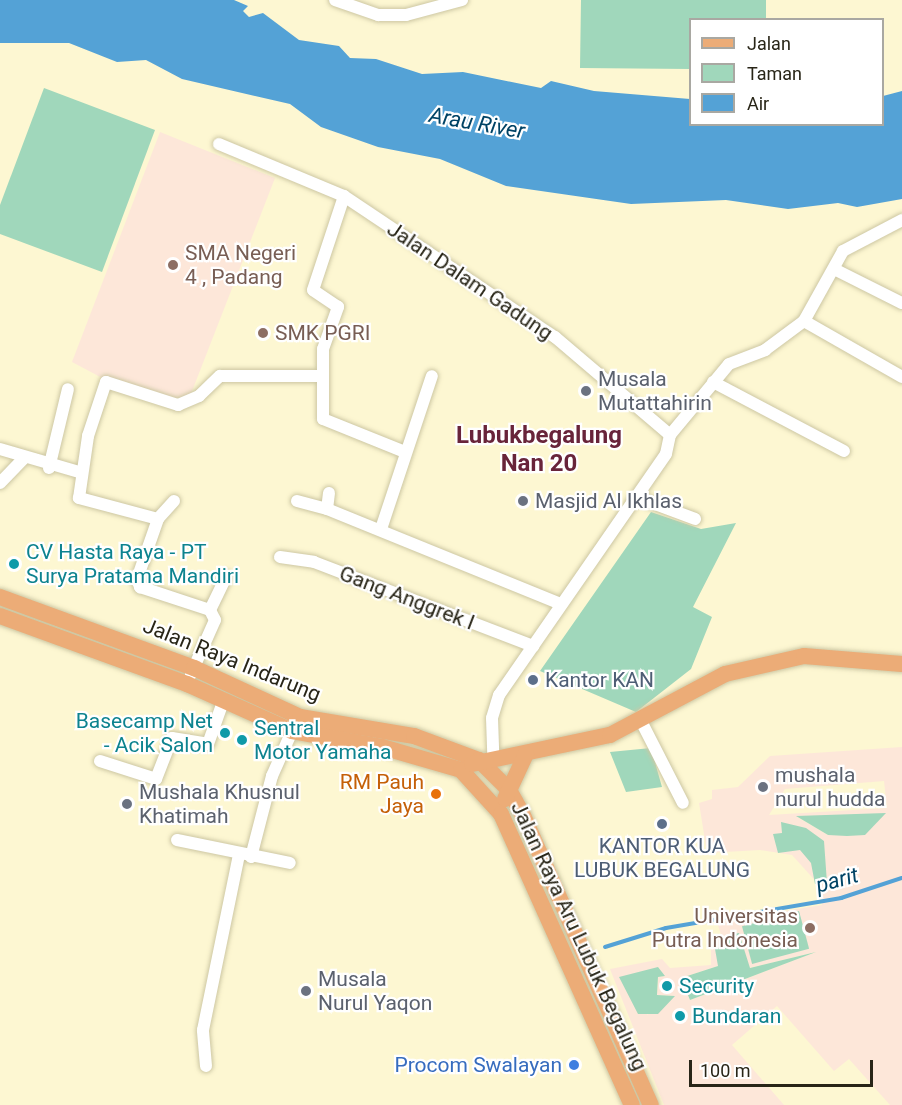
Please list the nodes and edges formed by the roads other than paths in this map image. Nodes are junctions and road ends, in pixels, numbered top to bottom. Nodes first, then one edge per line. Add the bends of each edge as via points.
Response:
1 (335, 0) edge
2 (462, 0) edge
3 (219, 144) dead end
4 (344, 196) junction
5 (902, 220) edge
6 (834, 269) junction
7 (902, 303) edge
8 (804, 321) junction
9 (323, 376) junction
10 (432, 376) dead end
11 (902, 377) edge
12 (713, 382) junction
13 (68, 389) dead end
14 (670, 435) junction
15 (0, 448) edge
16 (844, 451) dead end
17 (405, 452) junction
18 (23, 459) junction
19 (49, 468) junction
20 (82, 473) junction
21 (0, 483) edge
22 (329, 493) dead end
23 (636, 497) junction
24 (174, 501) dead end
25 (297, 501) dead end
26 (327, 509) junction
27 (158, 519) junction
28 (695, 519) dead end
29 (381, 529) junction
30 (280, 557) dead end
31 (226, 577) dead end
32 (0, 597) edge
33 (561, 604) junction
34 (210, 610) junction
35 (0, 616) edge
36 (59, 617) junction
37 (53, 636) junction
38 (532, 646) junction
39 (902, 664) edge
40 (194, 668) junction
41 (187, 684) junction
42 (224, 699) junction
43 (640, 719) junction
44 (292, 731) junction
45 (526, 754) junction
46 (486, 758) junction
47 (100, 761) dead end
48 (461, 770) junction
49 (482, 789) joint
50 (509, 790) junction
51 (683, 803) dead end
52 (501, 814) junction
53 (177, 840) dead end
54 (245, 856) junction
55 (290, 863) dead end
56 (603, 992) junction
57 (587, 999) junction
58 (206, 1066) dead end
59 (632, 1105) edge
60 (651, 1105) edge

1 - 2 street via 378,15 406,15
3 - 4 street, Jalan Dalam Gadung
4 - 9 street via 313,290 338,307 323,349
4 - 14 street, Jalan Dalam Gadung via 555,337
5 - 6 street via 846,248
6 - 7 street
6 - 8 street
8 - 11 street
8 - 12 street via 765,351 729,364
9 - 17 street via 323,419
9 - 20 street via 220,376 199,396 178,405 109,381 102,387
10 - 17 street
12 - 14 street
12 - 16 street
13 - 19 street
14 - 23 street via 672,443
15 - 18 street
17 - 29 street
18 - 19 street
18 - 21 street
19 - 20 street
20 - 27 street via 77,494 83,501
22 - 26 street
23 - 28 street
23 - 33 street
24 - 27 street
25 - 26 street
26 - 29 street
27 - 34 street via 137,583
29 - 33 street
30 - 38 street, Gang Anggrek I via 314,562
31 - 34 street
32 - 36 main road, Jalan Raya Indarung
33 - 38 street
34 - 40 street via 215,620
35 - 37 main road, Jalan Raya Indarung
36 - 37 main road
36 - 40 main road, Jalan Raya Indarung
37 - 41 main road, Jalan Raya Indarung
38 - 46 street via 499,695
39 - 43 main road via 804,656 725,674
40 - 41 street
40 - 46 main road, Jalan Raya Indarung via 300,717 414,736
41 - 42 main road, Jalan Raya Indarung
42 - 44 main road, Jalan Raya Indarung
42 - 47 street via 208,744 172,738 156,779
43 - 45 main road via 610,735
43 - 51 street
44 - 48 main road, Jalan Raya Indarung via 382,747
44 - 54 street
45 - 46 main road
45 - 50 main road
46 - 48 main road
46 - 50 main road, Jalan Raya Indarung
48 - 49 main road, Jalan Raya Indarung
49 - 52 main road, Jalan Raya Aru Lubuk Begalung
50 - 52 main road
50 - 56 main road, Jalan Raya Aru Lubuk Begalung
52 - 57 main road, Jalan Raya Aru Lubuk Begalung
53 - 54 street
54 - 55 street
54 - 58 street via 203,1030
56 - 57 main road
56 - 60 main road, Jalan Raya Aru Lubuk Begalung
57 - 59 main road, Jalan Raya Aru Lubuk Begalung

